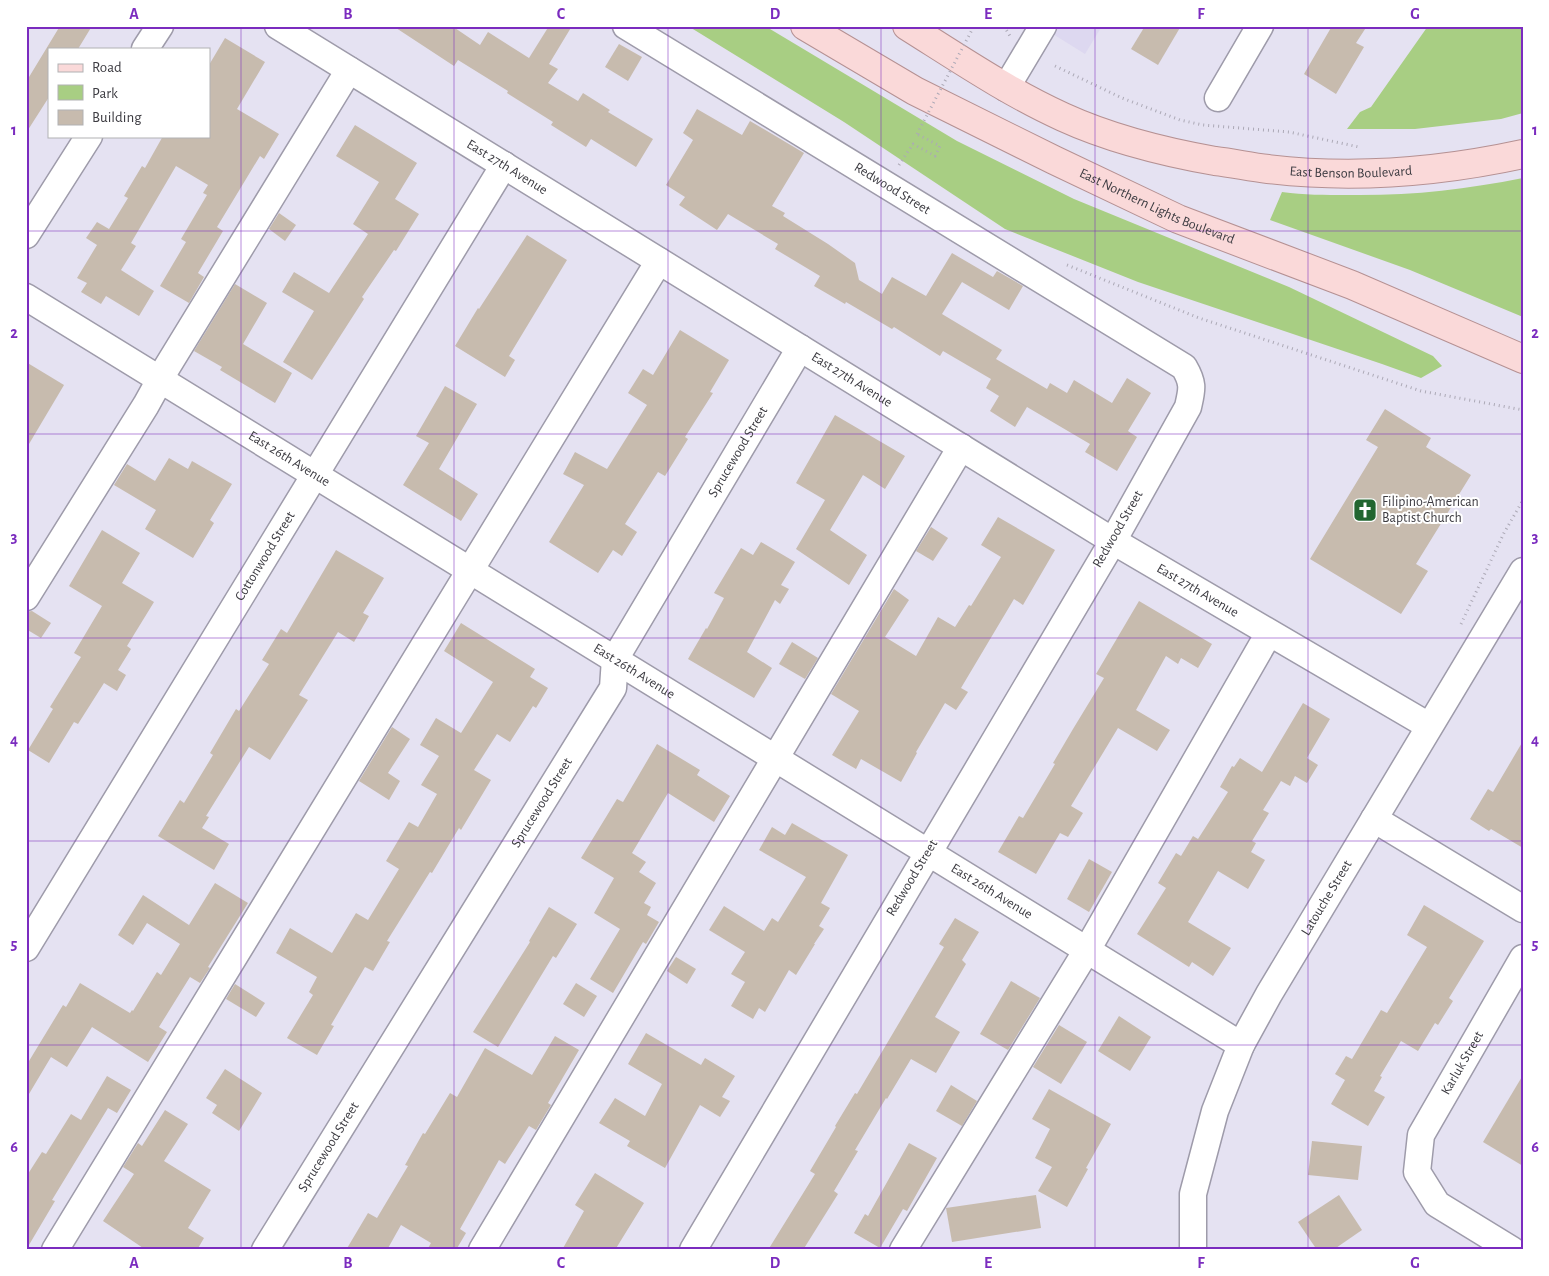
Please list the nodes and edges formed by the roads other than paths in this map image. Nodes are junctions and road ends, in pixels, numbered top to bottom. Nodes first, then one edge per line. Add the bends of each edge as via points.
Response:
1 (160, 26) edge
2 (278, 26) edge
3 (626, 26) edge
4 (805, 26) edge
5 (907, 26) edge
6 (1043, 26) edge
7 (1260, 26) edge
8 (146, 48) edge
9 (349, 70) junction
10 (1006, 88) junction
11 (1218, 98) dead end
12 (88, 138) edge
13 (1523, 154) edge
14 (504, 165) junction
15 (26, 235) edge
16 (659, 261) junction
17 (26, 297) edge
18 (800, 348) junction
19 (1523, 359) edge
20 (160, 380) junction
21 (961, 447) junction
22 (314, 474) junction
23 (1113, 541) junction
24 (471, 570) junction
25 (1523, 571) edge
26 (26, 597) edge
27 (1270, 633) junction
28 (615, 659) junction
29 (1429, 726) junction
30 (775, 758) junction
31 (1374, 819) junction
32 (928, 852) junction
33 (1523, 909) edge
34 (26, 948) edge
35 (1087, 950) junction
36 (1523, 958) edge
37 (1241, 1045) junction
38 (1191, 1249) edge
39 (55, 1250) edge
40 (265, 1250) edge
41 (482, 1250) edge
42 (693, 1250) edge
43 (904, 1250) edge
44 (1512, 1250) edge

1 - 8 street
2 - 9 street, East 27th Avenue
3 - 23 street, Redwood Street via 1184,367 1191,379 1188,407
4 - 19 main road, East Northern Lights Boulevard via 915,90 1169,215 1352,284
5 - 10 main road
6 - 10 street
7 - 11 street
9 - 14 street, East 27th Avenue
9 - 20 street
10 - 13 main road, East Benson Boulevard via 1064,117 1118,138 1179,154 1267,169 1393,173
12 - 15 street
14 - 16 street, East 27th Avenue
14 - 22 street, Cottonwood Street
16 - 18 street, East 27th Avenue
16 - 24 street
17 - 20 street, East 26th Avenue
18 - 21 street, East 27th Avenue
18 - 28 street, Sprucewood Street
20 - 22 street, East 26th Avenue
20 - 26 street
21 - 23 street, East 27th Avenue
21 - 30 street
22 - 24 street, East 26th Avenue
22 - 34 street, Cottonwood Street
23 - 27 street, East 27th Avenue
23 - 32 street, Redwood Street
24 - 28 street, East 26th Avenue
24 - 39 street
25 - 29 street, Latouche Street
27 - 29 street, East 27th Avenue
27 - 35 street
28 - 30 street, East 26th Avenue
28 - 40 street, Sprucewood Street via 613,688
29 - 31 street, Latouche Street
30 - 32 street, East 26th Avenue
30 - 41 street
31 - 33 street
31 - 37 street, Latouche Street
32 - 35 street, East 26th Avenue
32 - 42 street, Redwood Street
35 - 37 street, East 26th Avenue
35 - 43 street
36 - 44 street, Karluk Street via 1421,1135 1416,1172 1437,1204
37 - 38 street, Latouche Street via 1215,1111 1193,1194

